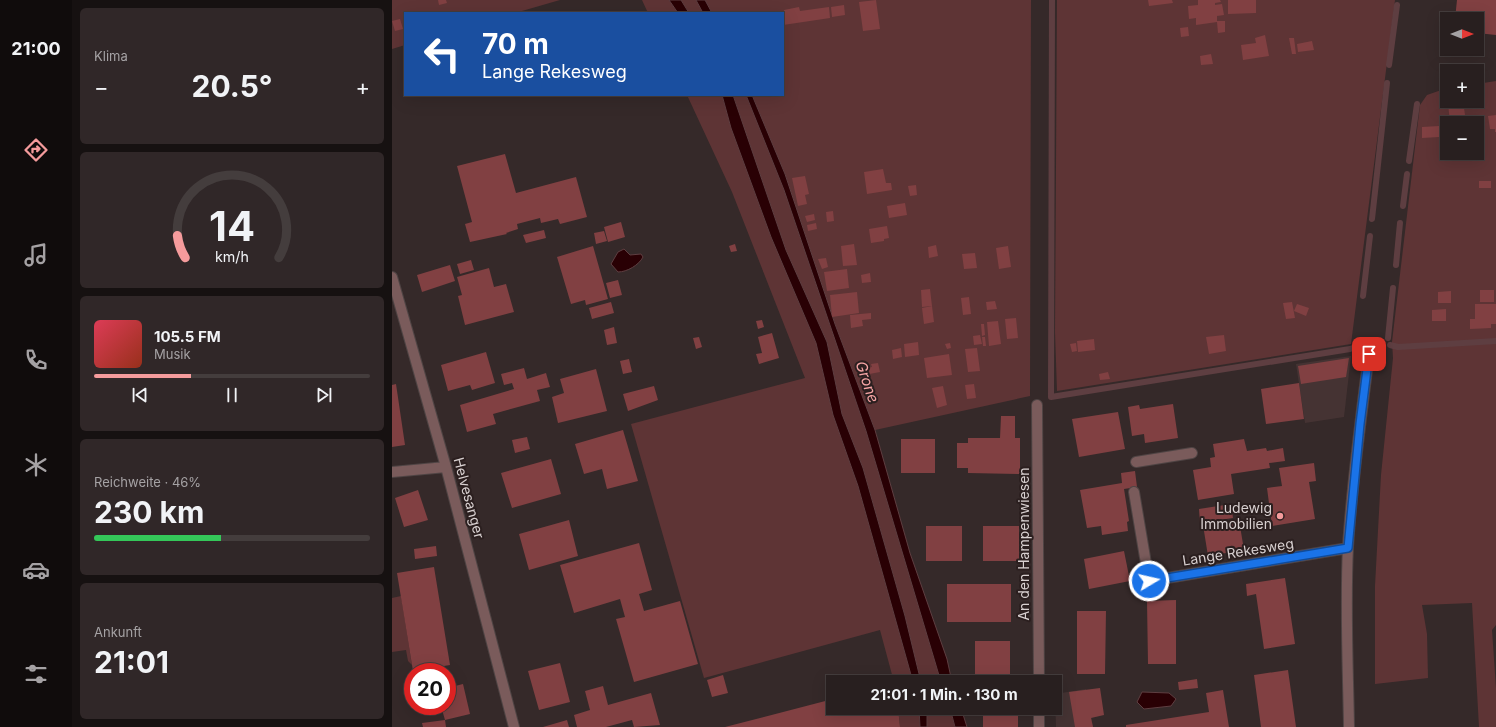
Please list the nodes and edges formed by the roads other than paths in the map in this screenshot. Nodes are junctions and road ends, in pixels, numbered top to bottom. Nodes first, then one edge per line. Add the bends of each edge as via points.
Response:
1 (392, 277) edge
2 (1369, 354) dead end
3 (1037, 405) dead end
4 (1192, 453) dead end
5 (1136, 462) dead end
6 (446, 467) junction
7 (392, 472) edge
8 (1134, 492) dead end
9 (1348, 548) junction
10 (1039, 675) edge
11 (1039, 715) edge
12 (514, 727) edge
13 (1039, 727) edge
14 (1349, 727) edge

1 - 6 street, Helvesanger
2 - 9 street
3 - 10 street, An den Hampenwiesen
4 - 5 street
6 - 7 street
6 - 12 street, Helvesanger
8 - 9 street, Lange Rekesweg via 1149,581
9 - 14 street
11 - 13 street

